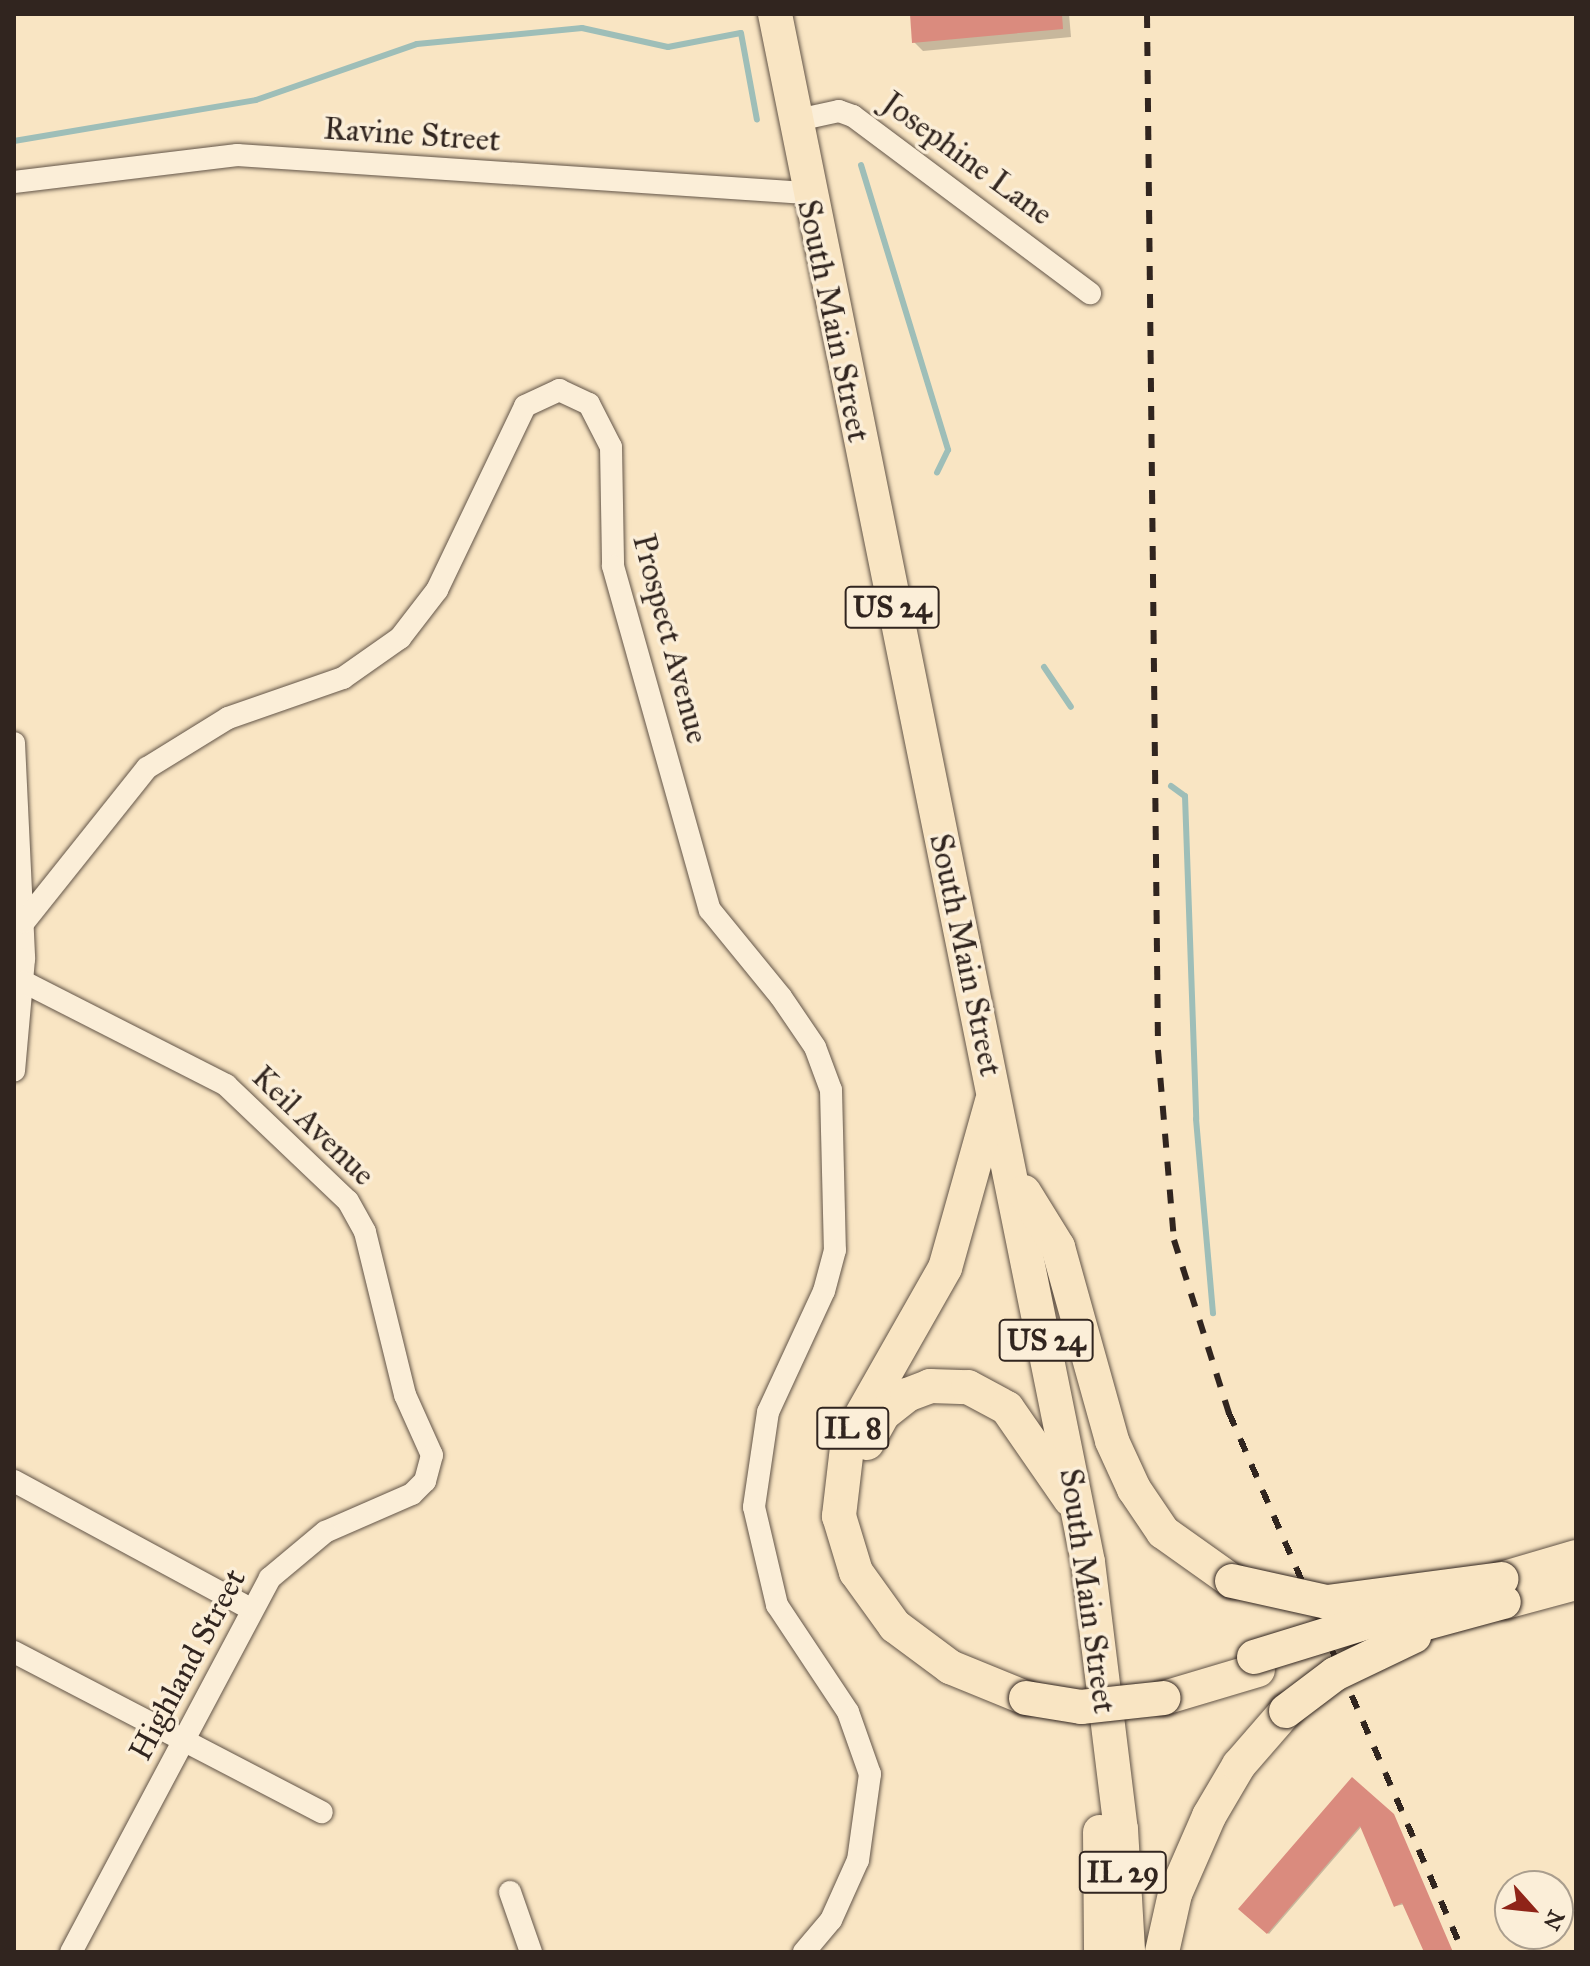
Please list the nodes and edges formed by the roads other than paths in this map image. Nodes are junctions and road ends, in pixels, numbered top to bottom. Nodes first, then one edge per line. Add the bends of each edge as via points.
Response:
1 (775, 14) edge
2 (793, 121) junction
3 (14, 182) edge
4 (806, 193) junction
5 (1090, 293) dead end
6 (14, 743) edge
7 (24, 922) junction
8 (24, 982) junction
9 (14, 1071) edge
10 (994, 1093) junction
11 (1010, 1169) junction
12 (427, 1474) joint
13 (14, 1481) edge
14 (1079, 1511) junction
15 (1576, 1557) edge
16 (1576, 1583) edge
17 (1503, 1590) junction
18 (251, 1609) junction
19 (14, 1652) edge
20 (1028, 1690) junction
21 (185, 1740) junction
22 (1111, 1793) junction
23 (322, 1812) dead end
24 (510, 1892) dead end
25 (71, 1952) edge
26 (531, 1952) edge
27 (804, 1952) edge
28 (1101, 1952) edge
29 (1128, 1952) edge
30 (1162, 1952) edge

1 - 2 main road, US 24
2 - 4 main road, South Main Street / US 24
2 - 5 street, Josephine Lane via 839,111 853,116
3 - 4 street, Ravine Street via 237,155
4 - 10 main road, South Main Street / US 24
6 - 7 street
7 - 8 street
7 - 27 street, Prospect Avenue via 147,768 228,718 343,678 400,638 437,590 525,406 559,390 589,404 611,447 613,566 710,910 815,1047 831,1090 835,1250 824,1291 762,1435 754,1507 761,1561 795,1639 848,1712 870,1774 858,1860 831,1920
8 - 9 street
8 - 12 street, Keil Avenue via 226,1085 348,1201 365,1232 405,1395 430,1445
10 - 11 main road, South Main Street / US 24
10 - 20 main road, IL 8 via 945,1268 848,1439 839,1516 856,1572 895,1626 950,1667
11 - 14 main road, South Main Street / US 24
11 - 17 main road, bridge via 1058,1247 1112,1441 1134,1489 1163,1532 1232,1581 1327,1602
12 - 18 street, Highland Street via 412,1494 308,1541
13 - 18 street
14 - 20 main road, IL 8 via 1007,1408 968,1387 930,1386 893,1405 860,1461 858,1530 890,1596 941,1643
14 - 22 main road, South Main Street / US 24
15 - 17 main road, IL 8
16 - 17 main road, IL 8
17 - 20 main road, IL 8, bridge via 1163,1690
17 - 30 main road, IL 8, bridge via 1356,1662 1286,1711 1248,1752 1209,1816 1175,1894
18 - 21 street, Highland Street
19 - 21 street
21 - 23 street
21 - 25 street, Highland Street
22 - 28 main road, South Main Street / US 24 via 1099,1835
22 - 29 main road, South Main Street / IL 29 via 1121,1829
24 - 26 street

